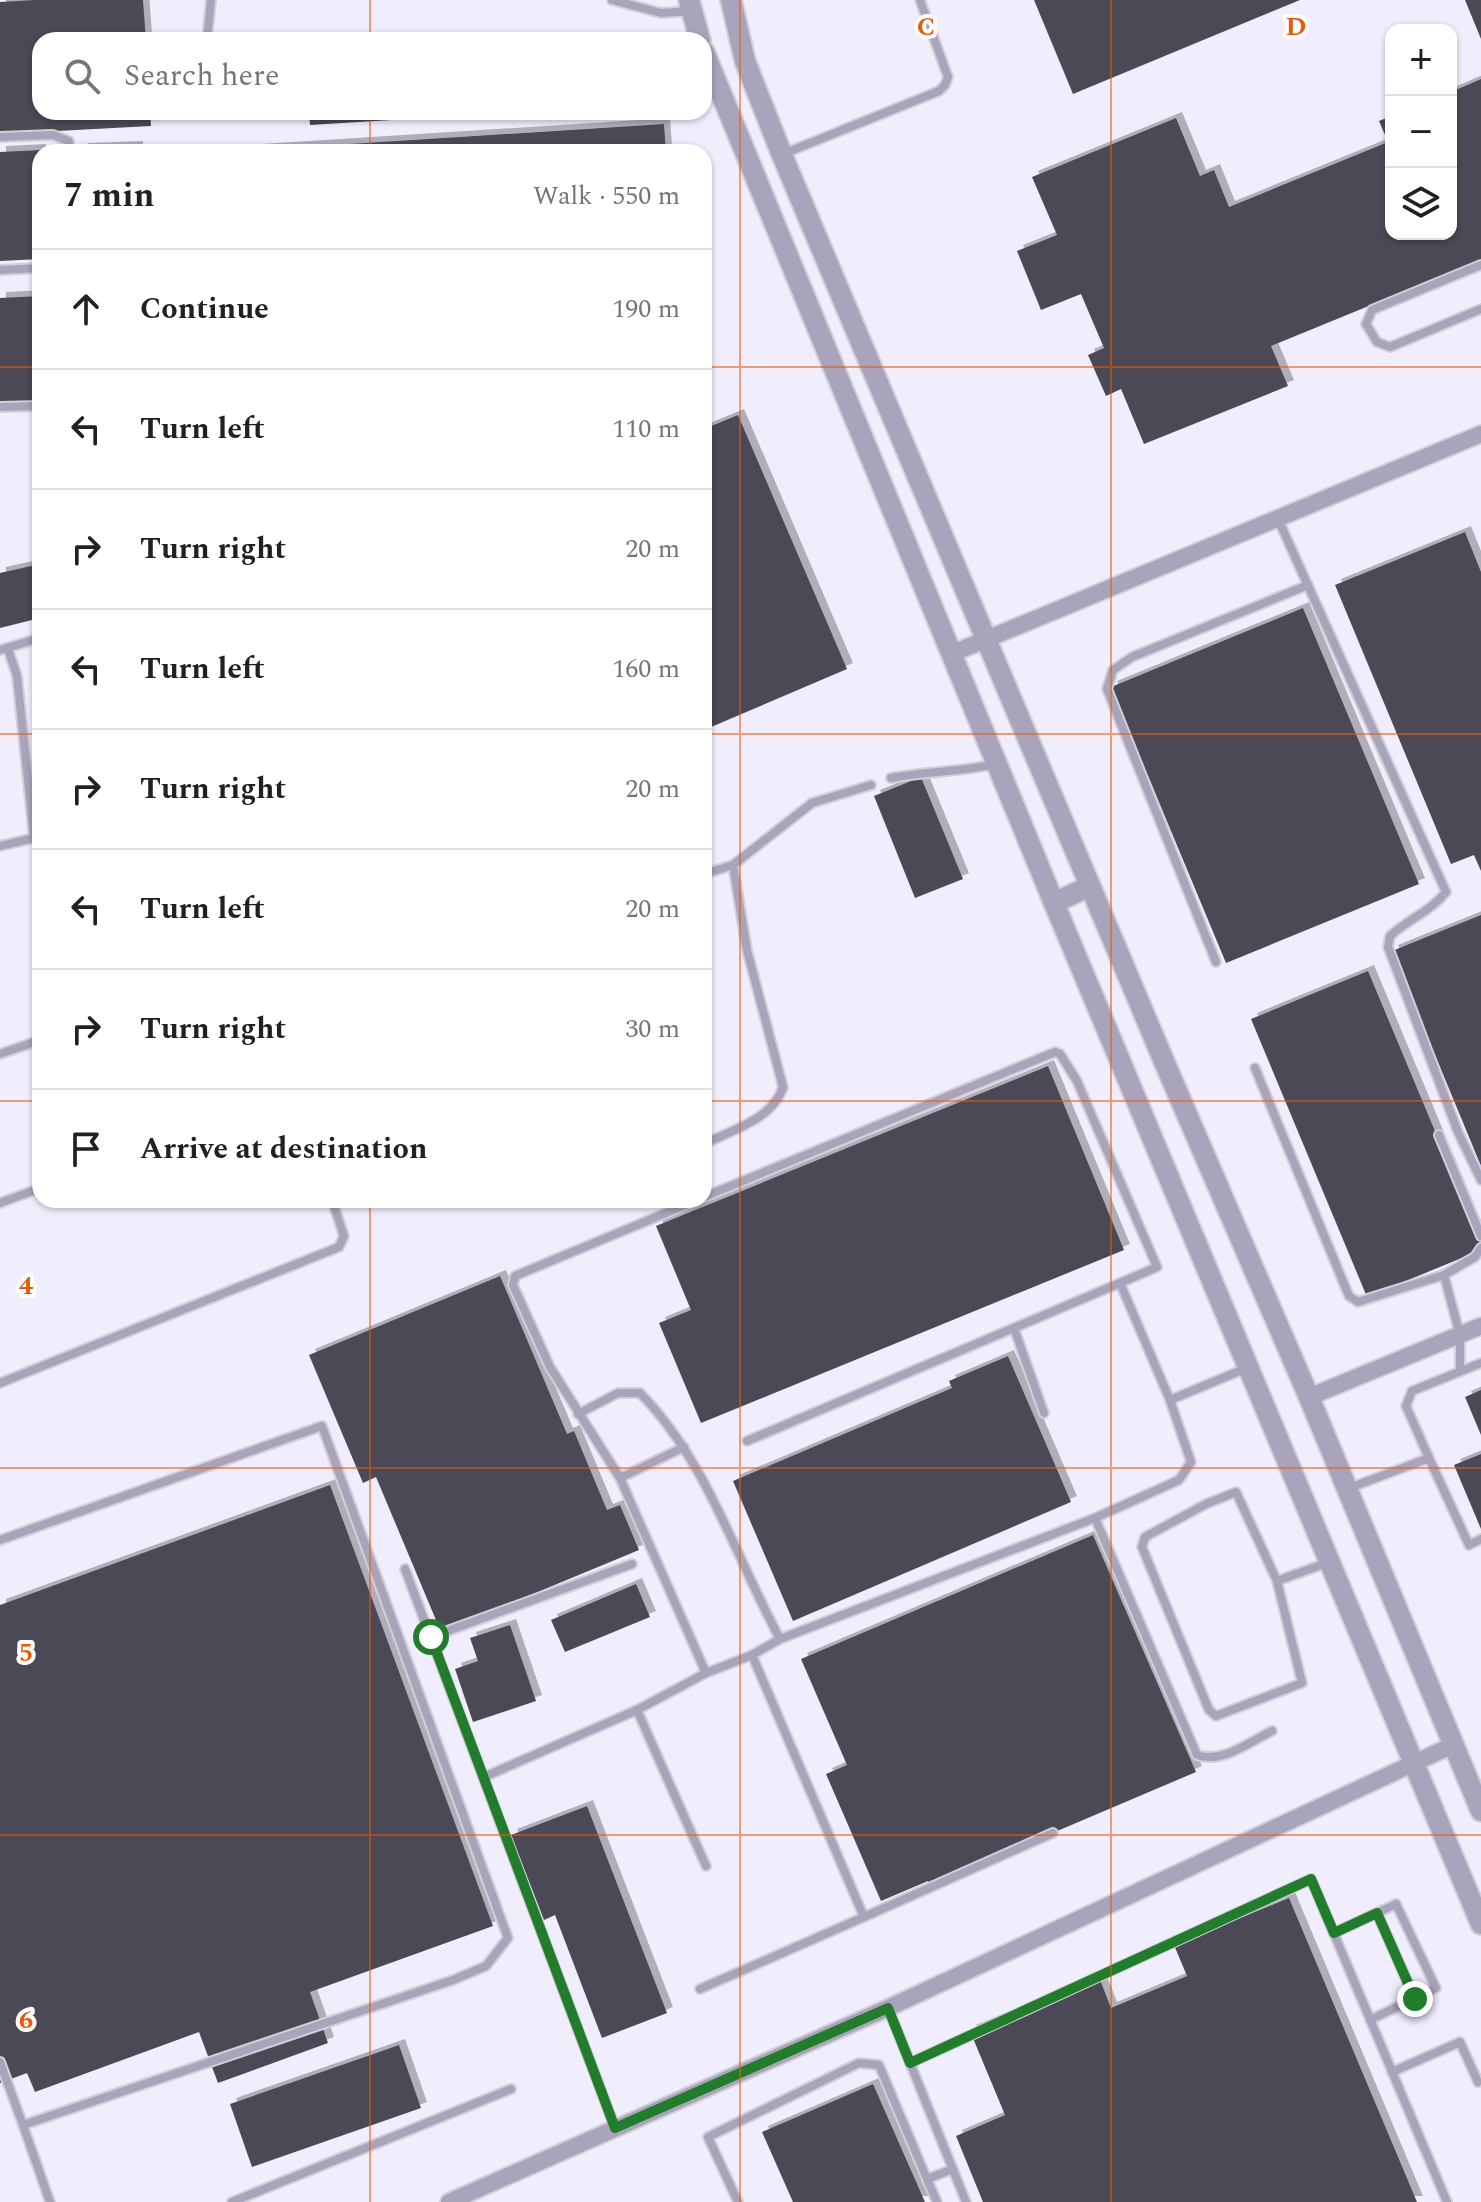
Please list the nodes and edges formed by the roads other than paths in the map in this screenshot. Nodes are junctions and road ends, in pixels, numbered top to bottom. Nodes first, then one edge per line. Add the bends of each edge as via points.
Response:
1 (211, 0) edge
2 (612, 0) edge
3 (731, 0) edge
4 (920, 0) edge
5 (690, 6) edge
6 (208, 32) edge
7 (698, 32) edge
8 (712, 77) edge
9 (0, 137) edge
10 (69, 144) edge
11 (782, 155) junction
12 (1481, 265) edge
13 (32, 268) edge
14 (0, 270) edge
15 (1481, 309) edge
16 (32, 406) edge
17 (0, 407) edge
18 (1481, 434) edge
19 (1278, 519) junction
20 (1308, 585) junction
21 (987, 640) junction
22 (32, 641) edge
23 (4, 650) edge
24 (951, 654) junction
25 (996, 764) junction
26 (891, 778) dead end
27 (871, 785) dead end
28 (32, 797) edge
29 (32, 838) edge
30 (0, 846) edge
31 (733, 865) junction
32 (712, 872) edge
33 (1090, 886) junction
34 (1054, 903) junction
35 (1216, 962) dead end
36 (32, 1043) edge
37 (0, 1054) edge
38 (1255, 1068) dead end
39 (1439, 1135) dead end
40 (712, 1140) edge
41 (1481, 1180) edge
42 (32, 1191) edge
43 (712, 1194) edge
44 (0, 1203) edge
45 (335, 1208) edge
46 (678, 1208) edge
47 (1481, 1236) edge
48 (1481, 1248) edge
49 (1444, 1275) junction
50 (1120, 1283) junction
51 (1481, 1326) edge
52 (1014, 1328) junction
53 (1460, 1335) junction
54 (1481, 1363) edge
55 (1250, 1367) junction
56 (1460, 1371) junction
57 (0, 1383) edge
58 (1309, 1397) junction
59 (1170, 1400) junction
60 (1044, 1413) dead end
61 (578, 1414) junction
62 (747, 1441) dead end
63 (684, 1447) junction
64 (1429, 1458) junction
65 (620, 1478) junction
66 (1346, 1489) junction
67 (1095, 1518) junction
68 (1481, 1539) edge
69 (0, 1540) edge
70 (1330, 1562) junction
71 (632, 1564) dead end
72 (405, 1569) dead end
73 (1277, 1581) junction
74 (431, 1637) junction
75 (780, 1639) junction
76 (752, 1655) junction
77 (706, 1673) junction
78 (637, 1710) junction
79 (1272, 1731) dead end
80 (1453, 1745) junction
81 (1412, 1764) junction
82 (484, 1777) junction
83 (1481, 1811) edge
84 (1053, 1833) dead end
85 (706, 1866) dead end
86 (1377, 1913) junction
87 (864, 1917) junction
88 (1481, 1924) edge
89 (1334, 1933) junction
90 (700, 1989) dead end
91 (1415, 1999) junction
92 (888, 2008) junction
93 (1370, 2020) junction
94 (0, 2062) edge
95 (910, 2063) junction
96 (1392, 2072) junction
97 (1478, 2082) dead end
98 (511, 2089) dead end
99 (23, 2125) junction
100 (615, 2128) junction
101 (953, 2169) junction
102 (927, 2179) junction
103 (50, 2202) edge
104 (232, 2202) edge
105 (449, 2202) edge
106 (738, 2202) edge
107 (937, 2202) edge
108 (966, 2202) edge
109 (1447, 2202) edge

1 - 6 lane
2 - 5 lane via 661,13
3 - 11 street via 745,61
4 - 11 lane via 948,77 945,85
5 - 7 street
8 - 24 street
9 - 10 lane via 53,135
11 - 21 street
12 - 15 lane via 1372,310 1366,324 1377,342 1390,347
13 - 14 lane
16 - 17 lane
18 - 19 street
19 - 20 lane
19 - 21 street
20 - 35 lane via 1132,657 1113,670 1107,689
20 - 41 lane via 1446,892 1390,936 1388,947
21 - 24 street
21 - 33 street
22 - 23 lane
23 - 28 lane via 17,676
24 - 25 street
25 - 26 lane
25 - 34 street
27 - 31 lane via 812,803
29 - 30 lane
31 - 32 lane
31 - 40 lane via 747,950 783,1087 767,1113
33 - 34 street
33 - 58 street
34 - 55 street
36 - 37 lane
38 - 49 lane via 1349,1296 1358,1302
39 - 47 lane
42 - 44 lane
43 - 50 lane via 1055,1052 1077,1081 1157,1267
45 - 57 lane via 344,1236 339,1247
46 - 61 lane via 515,1276 513,1285 550,1367
48 - 49 lane
49 - 53 lane
50 - 52 lane
50 - 59 lane
51 - 53 street
52 - 60 lane
52 - 62 lane
53 - 56 lane
53 - 58 street
54 - 56 lane
55 - 59 lane
55 - 70 street
56 - 64 lane via 1412,1391 1406,1406
58 - 66 street
59 - 67 lane via 1191,1462 1179,1480
61 - 63 lane via 618,1393 640,1393
61 - 65 lane
63 - 65 lane
63 - 75 lane
64 - 66 lane
64 - 68 lane via 1469,1545
65 - 77 lane
66 - 80 street
67 - 75 lane
67 - 79 lane via 1197,1755 1223,1756
69 - 99 lane via 322,1426 508,1938 486,1966 453,1980
70 - 73 lane
70 - 81 street
71 - 74 lane
72 - 74 lane
73 - 73 lane via 1236,1492 1145,1537 1142,1547 1209,1710 1216,1716 1302,1683
74 - 82 lane
75 - 76 lane
76 - 77 lane
76 - 87 lane
77 - 78 lane
78 - 82 lane
78 - 85 lane
80 - 81 street
80 - 83 street
81 - 88 street
81 - 92 street
82 - 100 lane
84 - 87 lane
86 - 89 lane
86 - 91 lane
86 - 91 lane via 1396,1904 1436,1988
87 - 90 lane
89 - 93 lane
89 - 95 lane via 1311,1879
91 - 93 lane
92 - 95 lane
92 - 100 street
93 - 96 lane
94 - 99 lane
95 - 101 lane
96 - 97 lane via 1460,2042
96 - 109 lane
98 - 104 lane
99 - 103 lane
100 - 105 street
101 - 102 lane
101 - 108 lane
102 - 106 lane via 879,2065 859,2063 708,2137
102 - 107 lane

